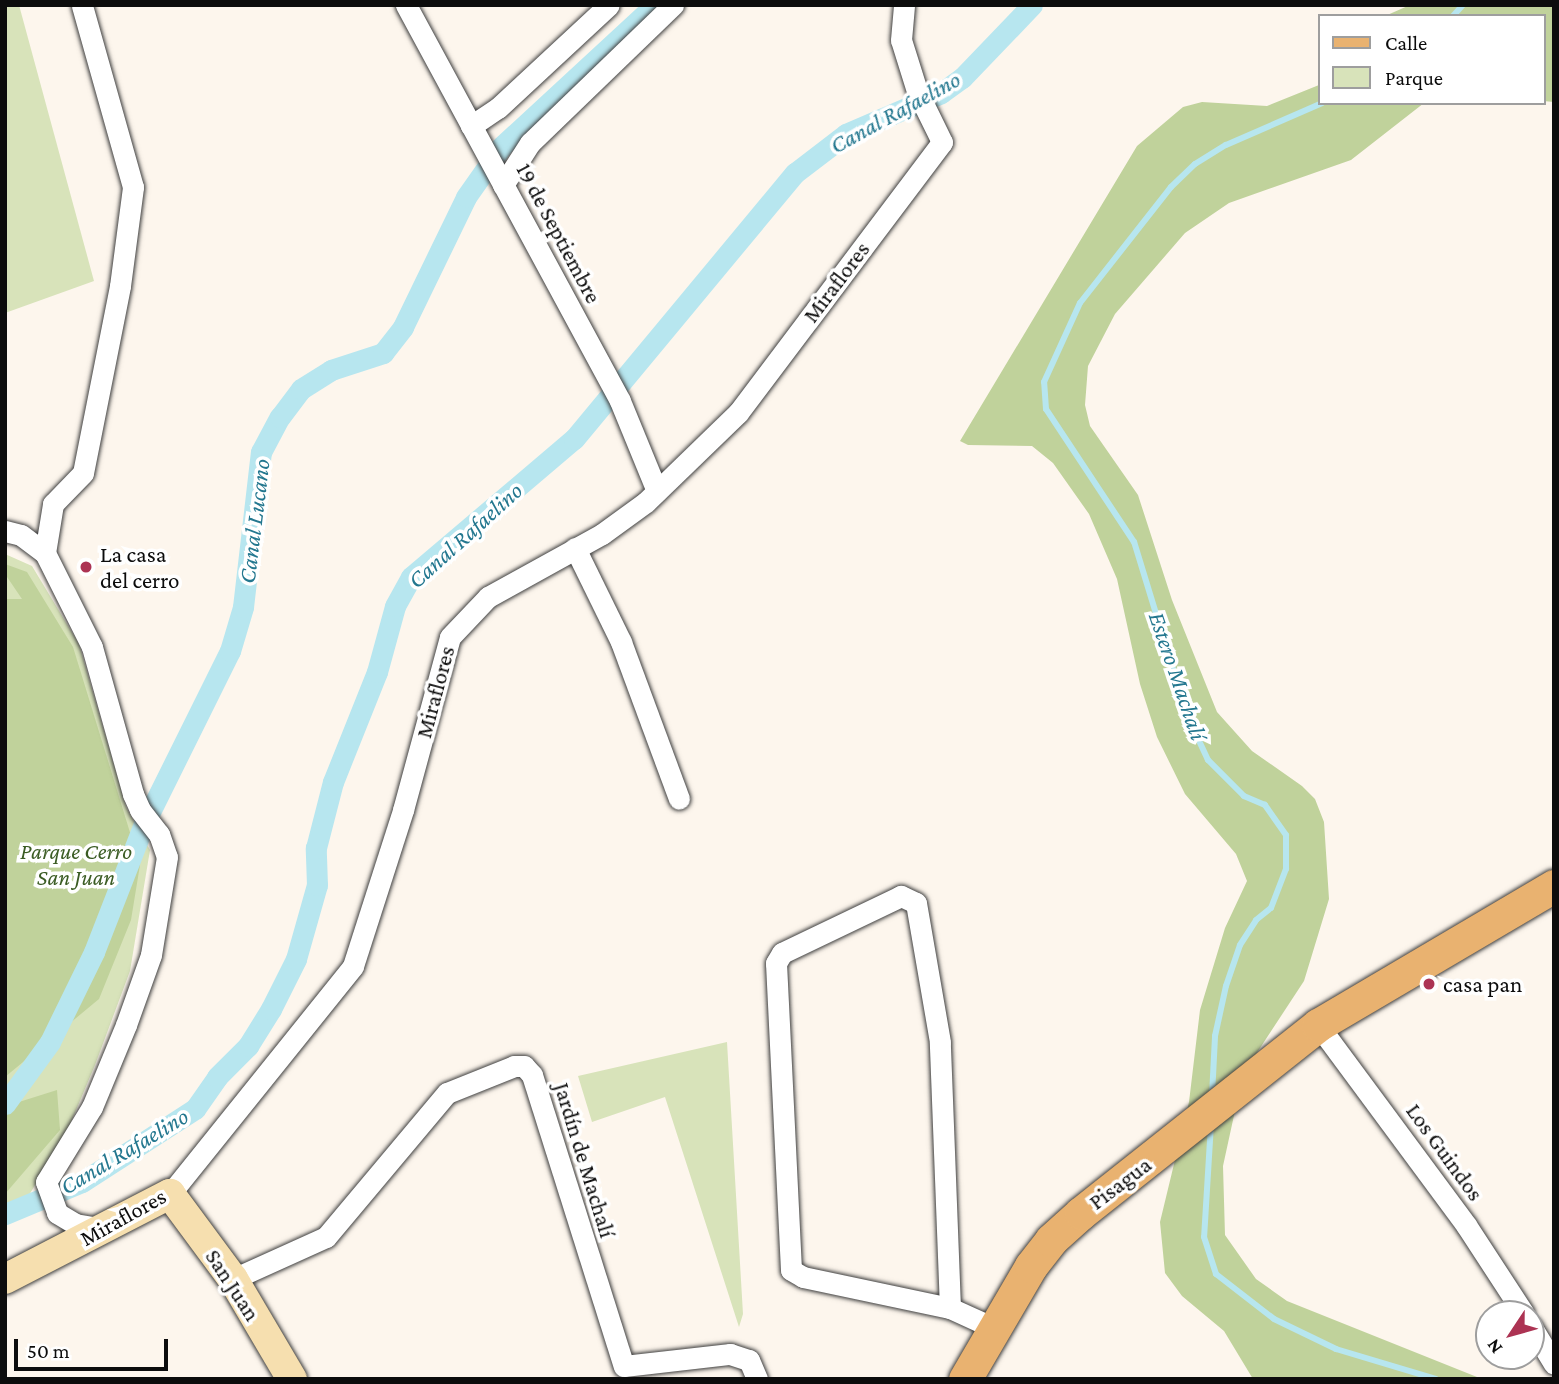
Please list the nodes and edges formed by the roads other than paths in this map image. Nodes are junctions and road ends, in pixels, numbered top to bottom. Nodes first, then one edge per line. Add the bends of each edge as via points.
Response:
1 (82, 5) edge
2 (609, 5) edge
3 (673, 5) edge
4 (904, 5) edge
5 (413, 9) edge
6 (471, 125) junction
7 (500, 180) junction
8 (657, 491) junction
9 (5, 531) edge
10 (575, 548) junction
11 (45, 553) junction
12 (679, 799) dead end
13 (1554, 886) edge
14 (1318, 1025) junction
15 (170, 1194) junction
16 (103, 1229) junction
17 (5, 1279) edge
18 (233, 1279) junction
19 (1515, 1300) edge
20 (950, 1308) junction
21 (996, 1329) junction
22 (292, 1379) edge
23 (757, 1379) edge
24 (965, 1379) edge

1 - 11 street via 133,187 120,286 83,473 52,504
2 - 6 street via 498,108
3 - 7 street via 530,143
4 - 8 street, Miraflores via 901,40 917,91 942,142 738,413
5 - 6 street, 19 de Septiembre
6 - 7 street, 19 de Septiembre
7 - 8 street, 19 de Septiembre via 620,401
8 - 10 street, Miraflores
9 - 11 street via 21,535
10 - 12 street via 621,642
10 - 15 street, Miraflores via 488,597 450,637 403,810 353,966
11 - 16 street via 92,647 139,810 159,834 167,857 151,955 92,1107 48,1192 57,1213 75,1224
13 - 14 main road, Pisagua
14 - 19 street, Los Guindos via 1466,1225
14 - 21 main road, Pisagua via 1051,1240
15 - 16 street, Miraflores
15 - 18 street, San Juan
16 - 17 street, Miraflores
18 - 22 street, San Juan
18 - 23 street, Jardín de Machalí via 326,1237 447,1093 524,1066 532,1075 624,1366 730,1354 749,1360
20 - 20 street via 940,1042 916,903 901,896 782,954 776,963 791,1270 803,1277
20 - 21 street
21 - 24 main road, Pisagua

